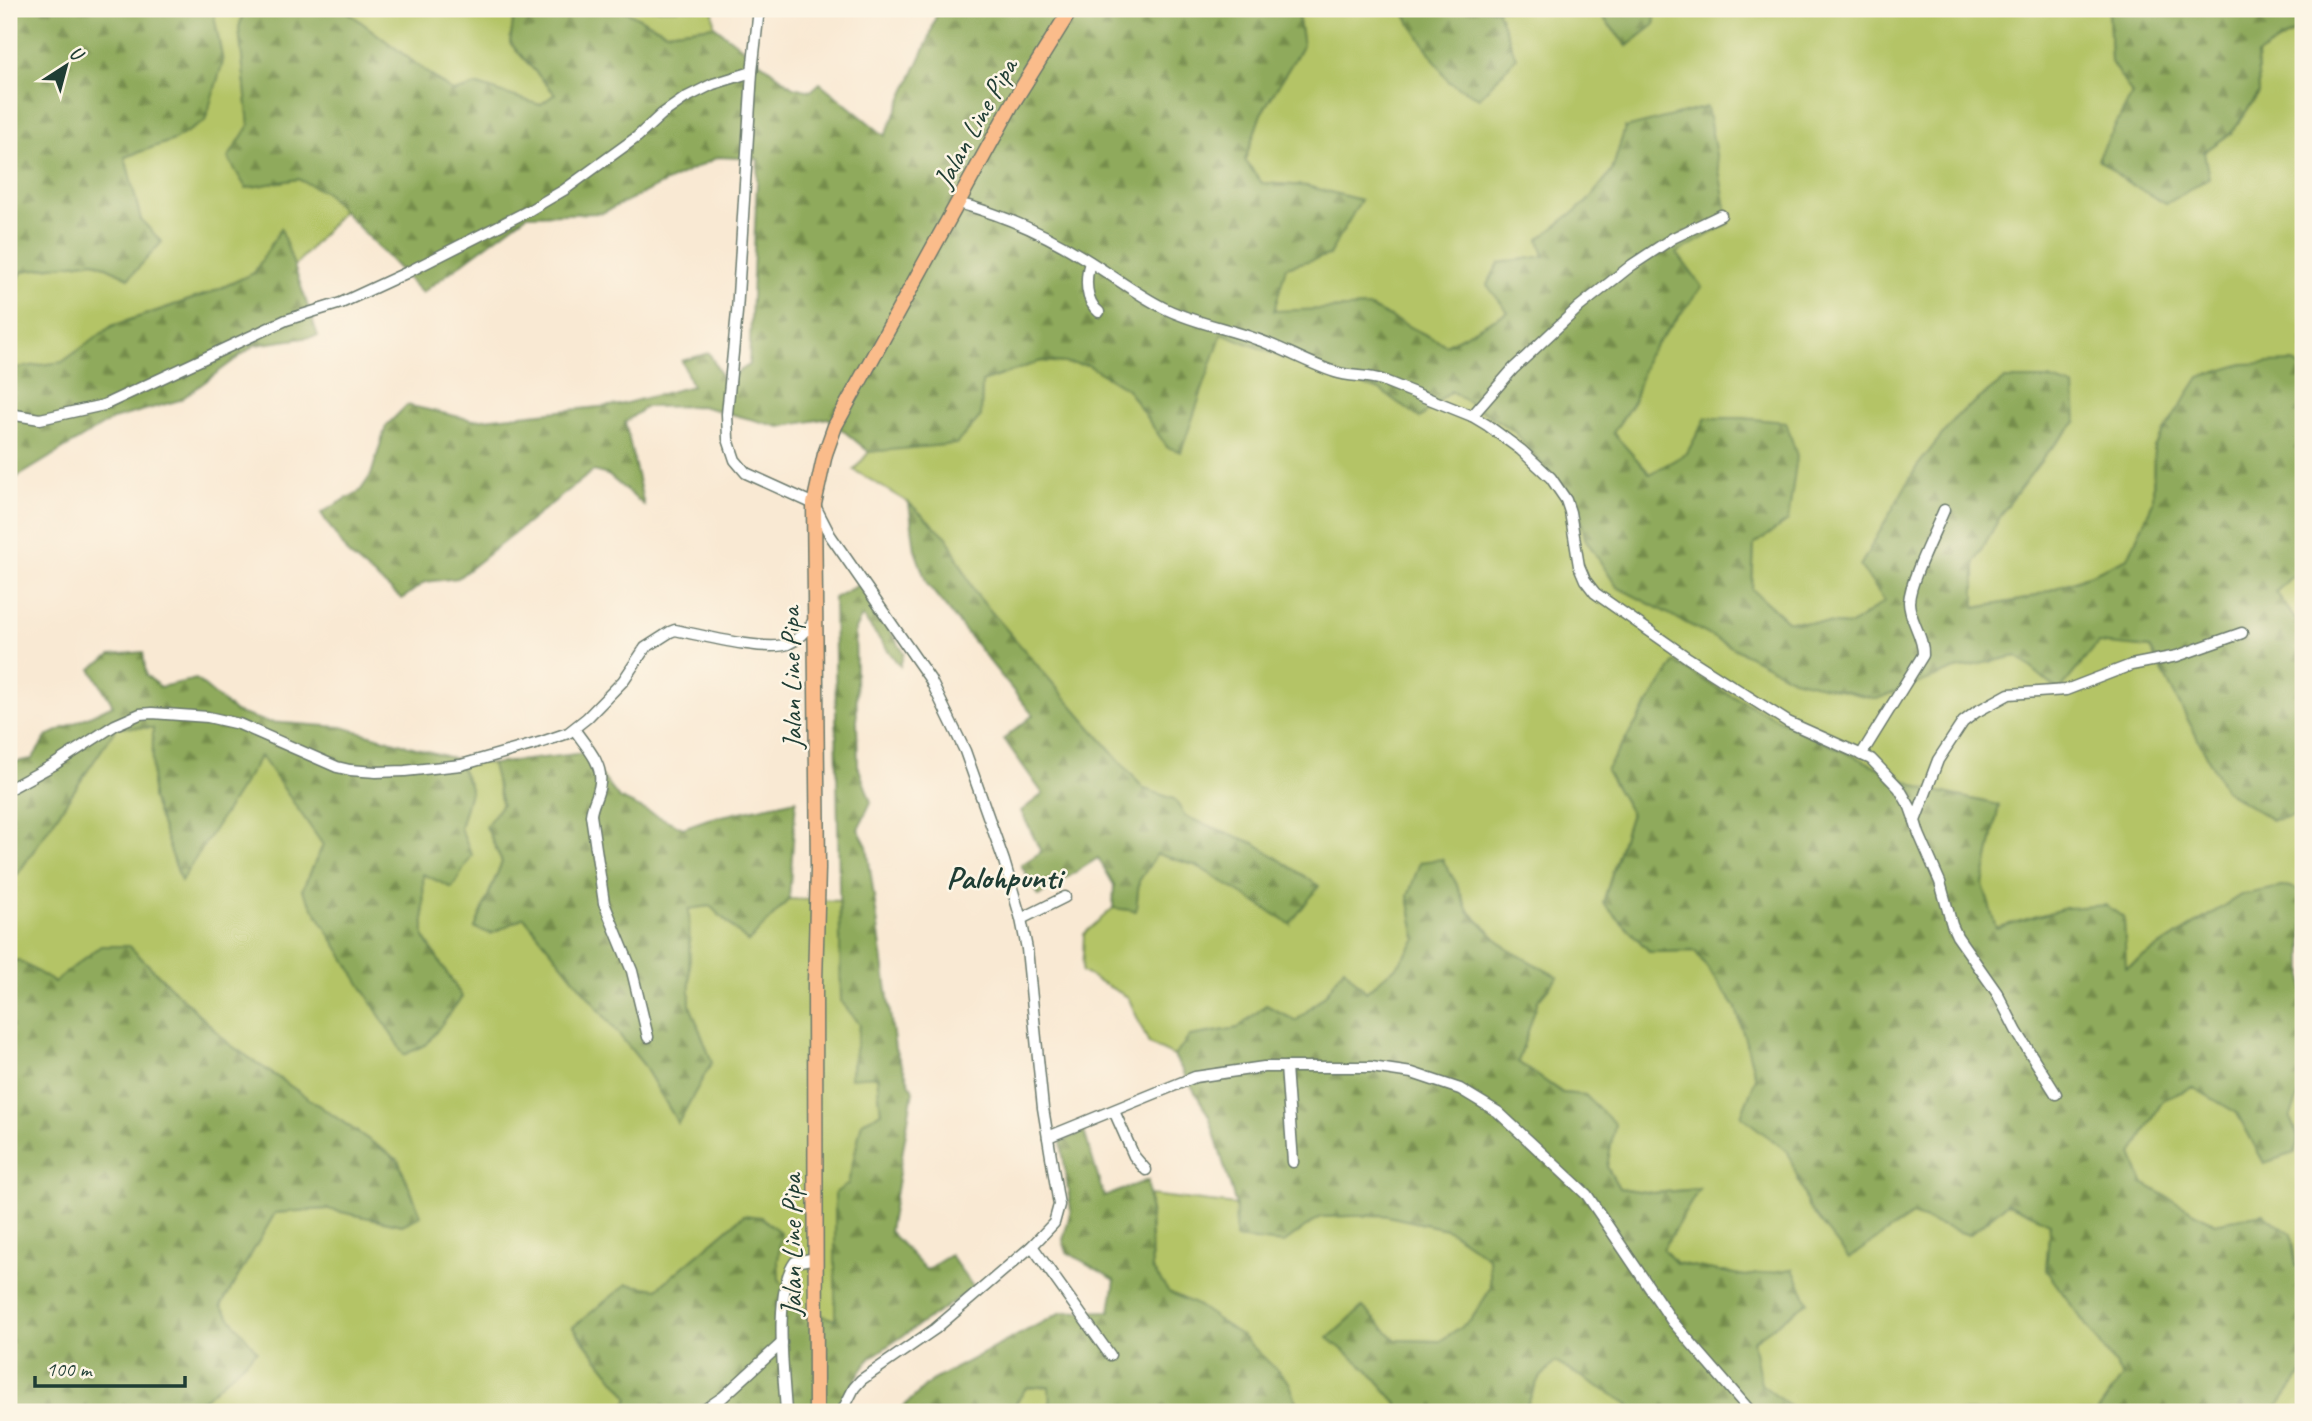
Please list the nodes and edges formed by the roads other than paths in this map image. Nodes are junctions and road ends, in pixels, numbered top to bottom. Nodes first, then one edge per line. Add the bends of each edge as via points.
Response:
1 (759, 9) edge
2 (1071, 9) edge
3 (752, 72) junction
4 (958, 203) junction
5 (1721, 215) dead end
6 (1090, 262) junction
7 (1099, 312) dead end
8 (9, 414) edge
9 (1472, 416) junction
10 (814, 504) junction
11 (1944, 510) dead end
12 (815, 619) junction
13 (2242, 633) dead end
14 (574, 729) junction
15 (1861, 755) junction
16 (9, 789) edge
17 (1915, 821) junction
18 (1065, 897) dead end
19 (1021, 919) junction
20 (648, 1037) dead end
21 (1286, 1067) junction
22 (2056, 1094) dead end
23 (1114, 1111) junction
24 (1048, 1137) junction
25 (1293, 1162) dead end
26 (1146, 1170) dead end
27 (1032, 1246) junction
28 (816, 1258) junction
29 (782, 1343) junction
30 (1110, 1355) dead end
31 (701, 1412) edge
32 (786, 1412) edge
33 (816, 1412) edge
34 (842, 1412) edge
35 (1751, 1412) edge

1 - 3 street
2 - 4 main road, Jalan Line Pipa
3 - 8 street via 685,98 564,190 474,240 341,303 276,324 104,405 40,419
3 - 10 street via 727,431 735,460 746,472
4 - 6 street via 1020,224
4 - 10 main road, Jalan Line Pipa via 835,426
5 - 9 street via 1673,238 1579,307 1513,369
6 - 7 street via 1088,298
6 - 9 street via 1144,298 1199,323 1260,340 1334,372 1381,380
9 - 15 street via 1521,450 1551,478 1566,500 1579,566 1595,593 1761,706
10 - 12 main road, Jalan Line Pipa
10 - 19 street via 830,535 940,695 965,751
11 - 15 street via 1909,600 1923,654
12 - 14 street via 803,635 780,646 670,632 645,648 623,681
12 - 28 main road, Jalan Line Pipa
13 - 17 street via 2177,656 2131,665 2066,690 2009,694 1976,712 1963,722 1938,760
14 - 16 street via 461,765 376,772 337,766 208,716 152,713 115,725
14 - 20 street via 599,766 600,785 591,816 604,903 632,971
15 - 17 street via 1899,788
17 - 22 street via 1957,936 1997,993
18 - 19 street
19 - 24 street
21 - 23 street via 1195,1077
21 - 25 street
21 - 35 street via 1371,1067 1412,1073 1460,1089 1498,1112 1587,1195 1672,1321
23 - 24 street
23 - 26 street via 1134,1156
24 - 27 street via 1059,1205 1054,1223
27 - 30 street
27 - 34 street via 935,1329 861,1380
28 - 29 street via 798,1260 789,1272
28 - 33 main road, Jalan Line Pipa
29 - 31 street
29 - 32 street

